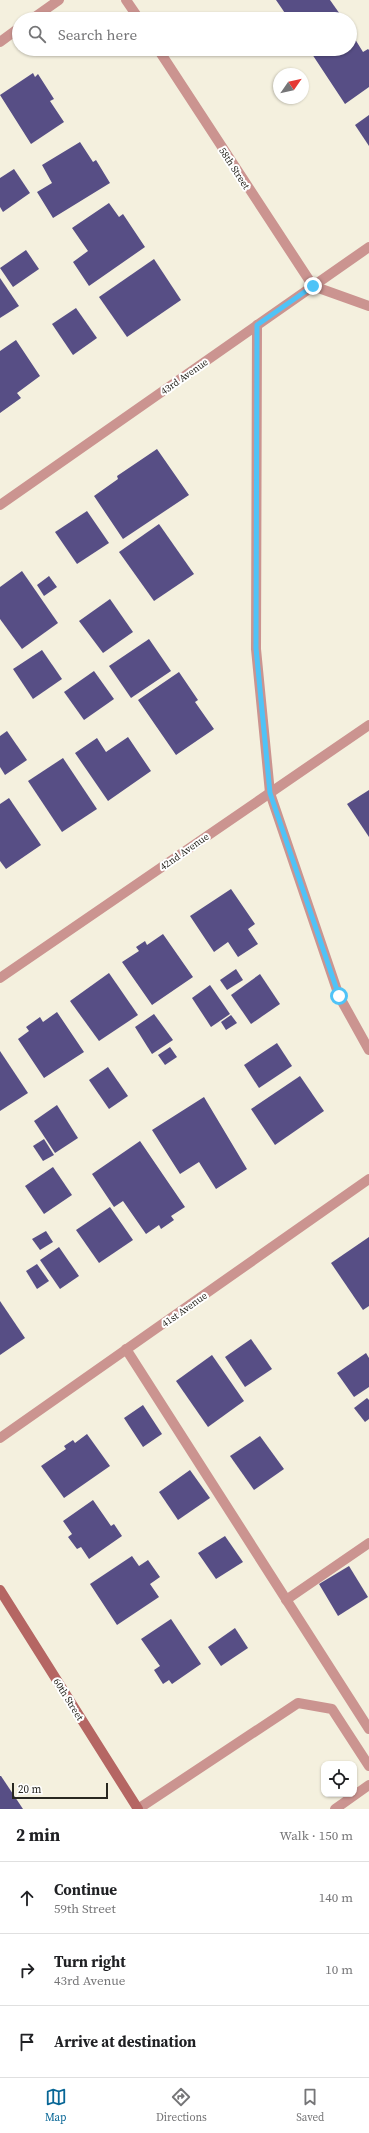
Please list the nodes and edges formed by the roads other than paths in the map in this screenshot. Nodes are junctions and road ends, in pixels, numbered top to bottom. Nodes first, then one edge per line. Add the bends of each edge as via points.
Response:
1 (59, 0) edge
2 (126, 0) edge
3 (42, 12) edge
4 (134, 12) edge
5 (12, 33) edge
6 (0, 42) edge
7 (163, 56) edge
8 (369, 247) edge
9 (313, 286) junction
10 (369, 306) edge
11 (257, 325) junction
12 (0, 505) edge
13 (369, 724) edge
14 (270, 793) junction
15 (0, 978) edge
16 (369, 1050) edge
17 (369, 1179) edge
18 (126, 1349) junction
19 (0, 1438) edge
20 (369, 1543) edge
21 (0, 1590) edge
22 (286, 1600) junction
23 (369, 1729) edge
24 (369, 1766) edge
25 (369, 1785) edge
26 (138, 1809) edge
27 (335, 1809) edge

1 - 3 street
2 - 4 street
5 - 6 street
7 - 9 street, 58th Street
8 - 9 street, 43rd Avenue
9 - 10 street
9 - 11 street, 43rd Avenue
11 - 12 street, 43rd Avenue
11 - 14 street via 256,648
13 - 14 street, 42nd Avenue
14 - 15 street, 42nd Avenue
14 - 16 street via 339,996
17 - 18 street, 41st Avenue
18 - 19 street, 41st Avenue
18 - 22 street
20 - 22 street
21 - 26 street, 60th Street
22 - 23 street
24 - 26 street via 332,1709 298,1703
25 - 27 street

